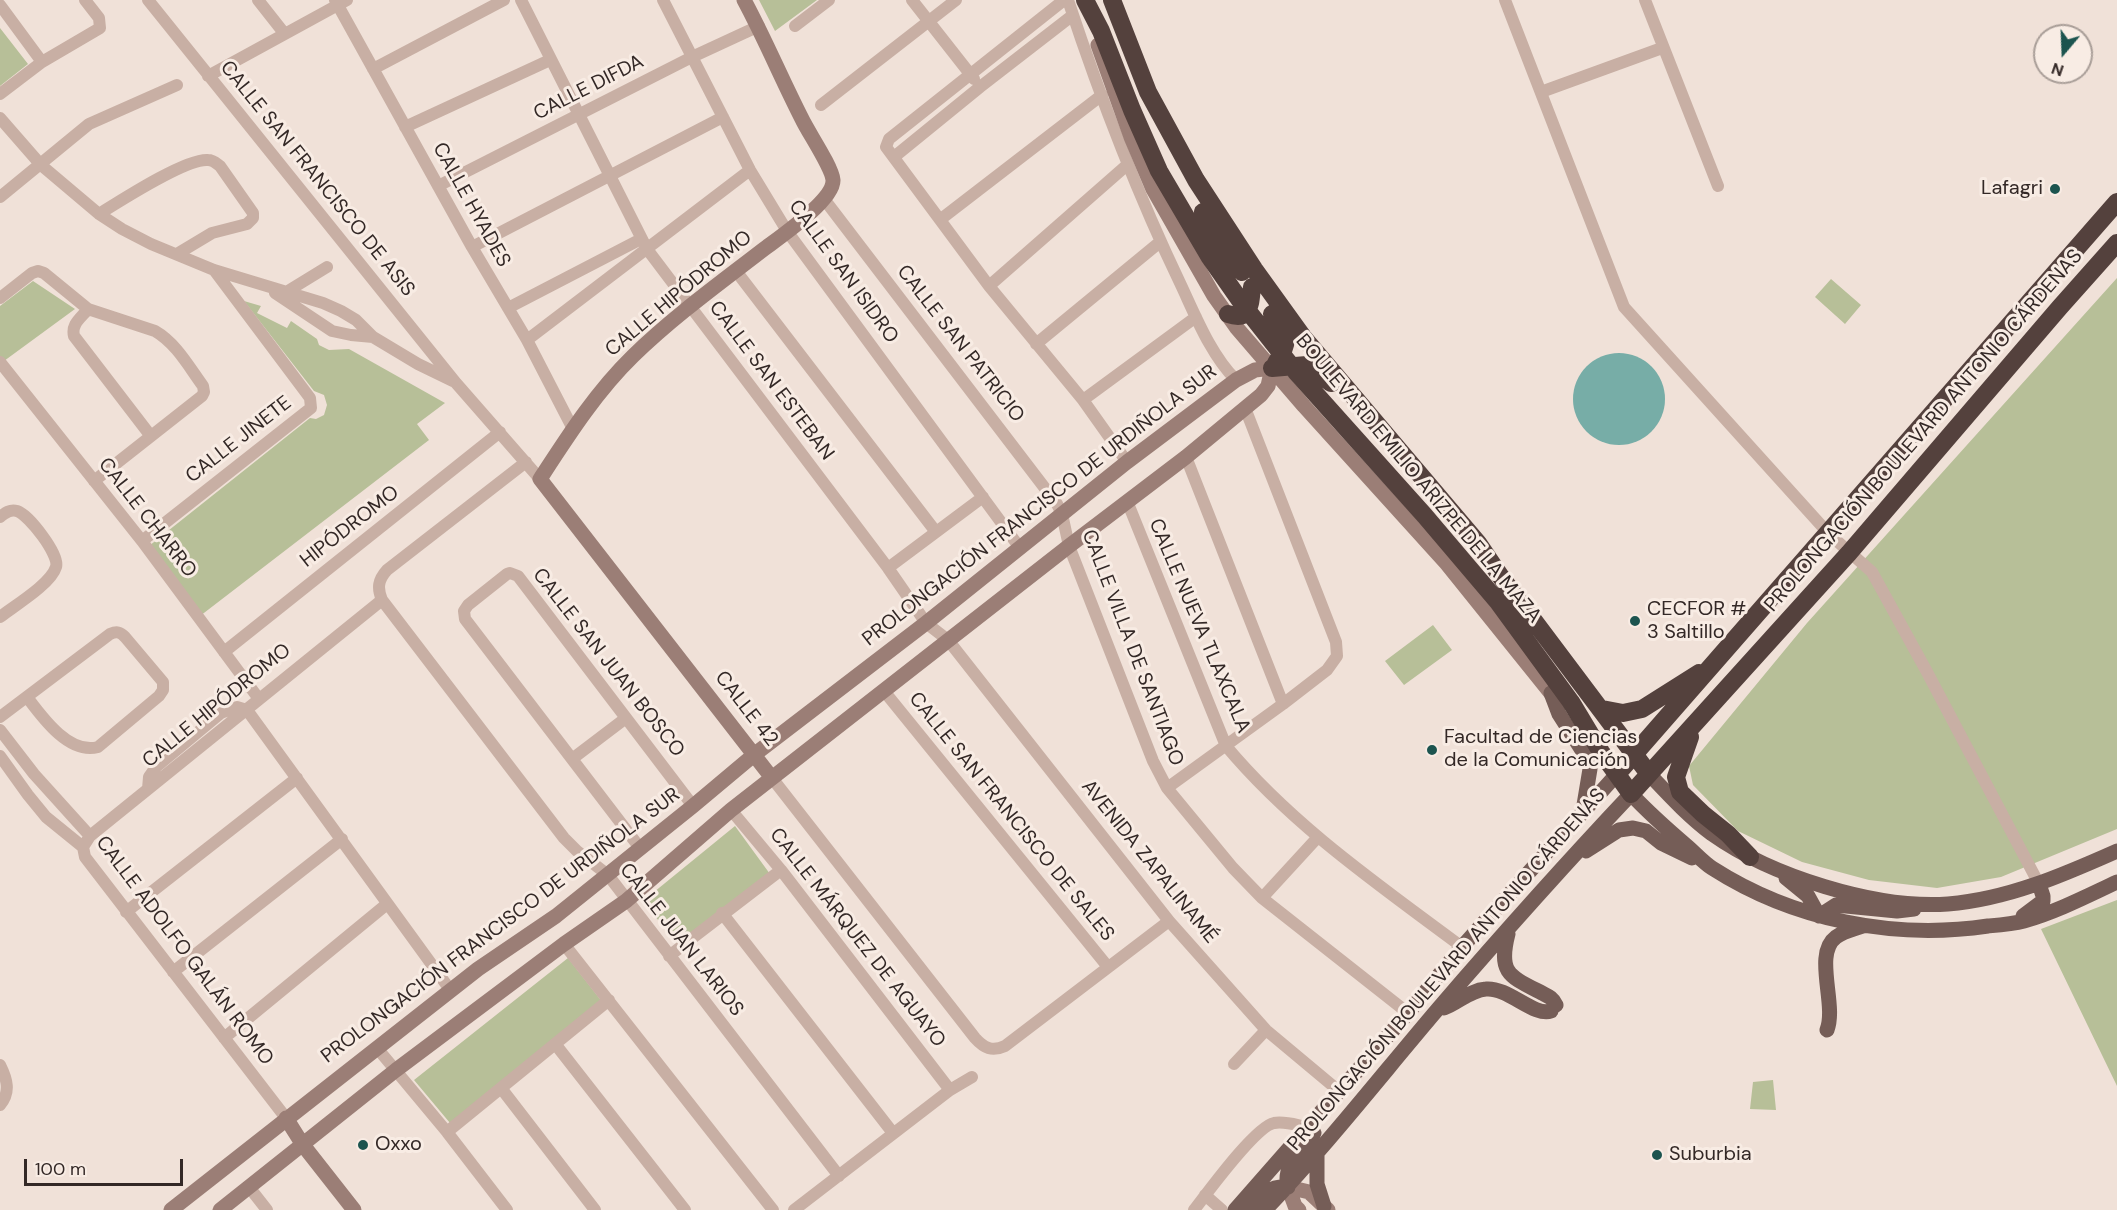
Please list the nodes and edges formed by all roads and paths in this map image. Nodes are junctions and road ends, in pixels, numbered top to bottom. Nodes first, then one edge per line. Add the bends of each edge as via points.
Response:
1 (85, 0) edge
2 (148, 0) edge
3 (258, 0) edge
4 (504, 0) edge
5 (521, 0) edge
6 (663, 0) edge
7 (744, 0) edge
8 (829, 0) edge
9 (912, 0) edge
10 (956, 0) edge
11 (1066, 0) edge
12 (1112, 0) edge
13 (1505, 0) edge
14 (1645, 0) edge
15 (340, 2) edge
16 (0, 5) edge
17 (1082, 7) edge
18 (929, 20) junction
19 (759, 26) junction
20 (795, 26) dead end
21 (284, 33) junction
22 (1662, 48) junction
23 (692, 57) junction
24 (550, 60) junction
25 (42, 62) junction
26 (373, 69) junction
27 (969, 74) junction
28 (208, 76) junction
29 (177, 85) dead end
30 (980, 87) junction
31 (1541, 92) junction
32 (0, 94) edge
33 (1102, 95) junction
34 (821, 105) dead end
35 (579, 116) junction
36 (723, 117) junction
37 (1161, 117) junction
38 (0, 118) edge
39 (405, 127) junction
40 (894, 157) junction
41 (41, 165) junction
42 (1127, 165) junction
43 (750, 170) junction
44 (608, 176) junction
45 (438, 186) junction
46 (1718, 186) dead end
47 (0, 197) edge
48 (824, 199) junction
49 (2117, 202) edge
50 (99, 214) junction
51 (940, 219) junction
52 (787, 231) junction
53 (1160, 242) junction
54 (2117, 243) edge
55 (644, 244) junction
56 (472, 247) junction
57 (177, 254) junction
58 (327, 267) dead end
59 (214, 270) junction
60 (736, 271) junction
61 (989, 286) junction
62 (1252, 287) junction
63 (278, 293) junction
64 (0, 298) edge
65 (691, 306) junction
66 (508, 308) junction
67 (88, 309) junction
68 (1228, 314) junction
69 (1196, 317) junction
70 (373, 338) junction
71 (527, 340) junction
72 (1036, 344) junction
73 (0, 362) edge
74 (1272, 368) junction
75 (1236, 380) junction
76 (456, 383) junction
77 (1083, 400) junction
78 (1245, 408) junction
79 (573, 429) junction
80 (500, 432) junction
81 (150, 435) junction
82 (1186, 457) junction
83 (526, 462) junction
84 (1127, 462) junction
85 (540, 479) junction
86 (94, 481) junction
87 (983, 497) junction
88 (1127, 501) junction
89 (1062, 514) junction
90 (0, 517) edge
91 (936, 532) junction
92 (1828, 534) junction
93 (142, 541) junction
94 (1069, 546) junction
95 (1020, 548) junction
96 (1849, 553) junction
97 (888, 568) junction
98 (1501, 577) junction
99 (380, 595) junction
100 (0, 617) edge
101 (926, 623) junction
102 (948, 640) junction
103 (224, 652) junction
104 (1713, 664) junction
105 (884, 691) junction
106 (1551, 693) junction
107 (27, 697) junction
108 (259, 699) junction
109 (1283, 704) junction
110 (1602, 708) junction
111 (247, 710) junction
112 (0, 717) edge
113 (626, 718) junction
114 (1694, 727) junction
115 (0, 730) edge
116 (1226, 746) junction
117 (1601, 752) junction
118 (755, 754) junction
119 (1635, 754) junction
120 (0, 756) edge
121 (572, 759) junction
122 (1617, 774) junction
123 (1649, 774) junction
124 (297, 778) junction
125 (772, 778) junction
126 (1167, 788) junction
127 (1631, 794) junction
128 (693, 806) junction
129 (731, 810) junction
130 (1582, 814) junction
131 (90, 836) junction
132 (1318, 837) junction
133 (342, 839) junction
134 (83, 848) junction
135 (640, 848) junction
136 (2117, 851) edge
137 (1758, 861) junction
138 (1563, 866) junction
139 (1710, 867) junction
140 (781, 870) junction
141 (608, 875) junction
142 (2117, 882) edge
143 (2039, 884) junction
144 (1262, 898) junction
145 (626, 901) junction
146 (387, 904) junction
147 (1932, 904) junction
148 (126, 912) junction
149 (722, 913) junction
150 (1819, 916) junction
151 (1487, 920) junction
152 (1169, 921) junction
153 (2022, 921) junction
154 (1865, 926) junction
155 (1509, 930) junction
156 (564, 944) junction
157 (1462, 947) junction
158 (669, 956) junction
159 (1477, 966) junction
160 (1108, 967) junction
161 (173, 972) junction
162 (1437, 977) junction
163 (451, 991) junction
164 (609, 1000) junction
165 (1438, 1010) junction
166 (1408, 1012) junction
167 (1266, 1030) junction
168 (1827, 1030) dead end
169 (224, 1038) junction
170 (556, 1045) junction
171 (377, 1048) junction
172 (1234, 1064) dead end
173 (0, 1065) edge
174 (396, 1070) junction
175 (972, 1077) dead end
176 (501, 1088) junction
177 (950, 1090) junction
178 (1335, 1096) junction
179 (0, 1105) edge
180 (286, 1118) junction
181 (447, 1132) junction
182 (893, 1133) junction
183 (1302, 1133) junction
184 (303, 1145) junction
185 (1317, 1154) junction
186 (839, 1176) junction
187 (249, 1187) junction
188 (1288, 1187) junction
189 (1205, 1195) junction
190 (1326, 1208) edge
191 (171, 1210) edge
192 (220, 1210) edge
193 (267, 1210) edge
194 (354, 1210) edge
195 (507, 1210) edge
196 (595, 1210) edge
197 (684, 1210) edge
198 (773, 1210) edge
199 (794, 1210) edge
200 (1194, 1210) edge
201 (1222, 1210) edge
202 (1235, 1210) edge
203 (1247, 1210) edge
204 (1266, 1210) edge
205 (1299, 1210) edge

1 - 25 street via 99,18 100,28
2 - 28 street, CALLE SAN FRANCISCO DE ASIS
3 - 21 street
4 - 26 street
5 - 24 street, CALLE SAN ESTEBAN
6 - 23 street, CALLE SAN ISIDRO
7 - 19 main road
8 - 20 street
9 - 18 street
10 - 18 street
11 - 17 street
11 - 27 street
12 - 37 highway, BOULEVARD EMILIO ARIZPE DE LA MAZA
13 - 31 street
14 - 22 street
15 - 21 street
15 - 26 street, CALLE HYADES
16 - 25 street
17 - 30 street
17 - 33 street
17 - 68 main road via 1153,189 1199,272
17 - 117 highway, BOULEVARD EMILIO ARIZPE DE LA MAZA via 1105,41 1144,139 1215,264 1268,339 1498,602 1571,702
18 - 27 street
18 - 34 street
19 - 23 street, CALLE DIFDA
19 - 48 main road, CALLE HIPÓDROMO via 833,180
21 - 28 street
22 - 31 street
22 - 46 street
23 - 35 street, CALLE DIFDA
23 - 36 street, CALLE SAN ISIDRO
24 - 35 street, CALLE SAN ESTEBAN
24 - 39 street
25 - 32 street
26 - 39 street, CALLE HYADES
27 - 30 street
27 - 40 street via 889,139 886,147
28 - 76 street, CALLE SAN FRANCISCO DE ASIS
29 - 41 street via 89,124
30 - 40 street
31 - 92 street via 1624,307
33 - 42 street
33 - 51 street
35 - 44 street, CALLE SAN ESTEBAN
35 - 45 street, CALLE DIFDA
36 - 43 street, CALLE SAN ISIDRO
36 - 44 street
37 - 62 highway via 1197,201
37 - 98 highway, BOULEVARD EMILIO ARIZPE DE LA MAZA via 1196,180 1303,337 1472,535
38 - 41 street
39 - 45 street, CALLE HYADES
40 - 51 street
41 - 47 street
41 - 50 street
42 - 53 street
42 - 61 street
43 - 52 street, CALLE SAN ISIDRO
43 - 55 street
44 - 55 street, CALLE SAN ESTEBAN
44 - 56 street
45 - 56 street, CALLE HYADES
48 - 52 main road, CALLE HIPÓDROMO
48 - 89 street, CALLE SAN PATRICIO via 1051,494
49 - 92 highway, PROLONGACIÓN BOULEVARD ANTONIO CÁRDENAS
50 - 57 street
50 - 57 street via 178,169 204,160 215,162 253,218 247,224 212,232
51 - 61 street
52 - 60 main road, CALLE HIPÓDROMO
52 - 87 street, CALLE SAN ISIDRO
53 - 69 street
53 - 72 street
54 - 96 highway, PROLONGACIÓN BOULEVARD ANTONIO CÁRDENAS
55 - 65 street, CALLE SAN ESTEBAN
55 - 66 street
55 - 71 street
56 - 66 street, CALLE HYADES
57 - 59 street
58 - 63 street
59 - 63 street
59 - 93 street, CALLE JINETE via 310,398 311,408
60 - 65 main road, CALLE HIPÓDROMO
60 - 91 street
61 - 72 street
62 - 68 highway via 1245,314
62 - 74 highway via 1283,326 1287,338
63 - 70 street via 332,331
63 - 70 street via 341,311
64 - 67 street via 38,272
65 - 79 main road, CALLE HIPÓDROMO via 634,355
65 - 97 street, CALLE SAN ESTEBAN
66 - 71 street, CALLE HYADES
67 - 81 street via 74,324 74,336
67 - 81 street via 163,335 203,386 202,396
68 - 74 main road
69 - 75 street via 1222,364
69 - 77 street
70 - 76 street
71 - 79 street, CALLE HYADES
72 - 77 street
73 - 86 street, CALLE CHARRO
74 - 75 main road, PROLONGACIÓN FRANCISCO DE URDIÑOLA SUR via 1255,370
74 - 78 main road via 1265,391
74 - 98 highway via 1307,365 1328,380 1486,569
74 - 106 main road via 1447,564
75 - 84 main road, PROLONGACIÓN FRANCISCO DE URDIÑOLA SUR
76 - 80 street, CALLE 42
77 - 84 street
78 - 82 main road
78 - 109 street via 1336,642 1337,656 1327,670
79 - 85 main road, CALLE HIPÓDROMO
80 - 83 street, CALLE 42
80 - 103 street, HIPÓDROMO
81 - 86 street
82 - 88 main road
82 - 109 street
83 - 85 street, CALLE 42
83 - 99 street, CALLE HIPÓDROMO via 387,570 379,582
84 - 89 main road, PROLONGACIÓN FRANCISCO DE URDIÑOLA SUR
85 - 118 main road, CALLE 42
86 - 93 street, CALLE CHARRO
87 - 91 street
87 - 95 street, CALLE SAN ISIDRO
88 - 94 main road
88 - 116 street, CALLE NUEVA TLAXCALA
89 - 94 street, CALLE VILLA DE SANTIAGO
89 - 95 main road, PROLONGACIÓN FRANCISCO DE URDIÑOLA SUR
90 - 100 street via 16,510 22,514 56,555 57,563 45,581
91 - 97 street
92 - 96 street
92 - 104 highway, PROLONGACIÓN BOULEVARD ANTONIO CÁRDENAS
93 - 103 street, CALLE CHARRO
94 - 102 main road
94 - 126 street, CALLE VILLA DE SANTIAGO
95 - 101 main road, PROLONGACIÓN FRANCISCO DE URDIÑOLA SUR
96 - 114 highway, PROLONGACIÓN BOULEVARD ANTONIO CÁRDENAS
96 - 143 street via 1872,572
97 - 101 street, CALLE SAN ESTEBAN
98 - 110 highway, BOULEVARD EMILIO ARIZPE DE LA MAZA
99 - 108 street, CALLE HIPÓDROMO
99 - 141 street, CALLE JUAN LARIOS via 564,838
101 - 102 street, CALLE SAN ESTEBAN
101 - 118 main road, PROLONGACIÓN FRANCISCO DE URDIÑOLA SUR
102 - 105 main road
102 - 152 street, AVENIDA ZAPALINAMÉ
103 - 108 street, CALLE CHARRO
104 - 110 highway via 1642,709 1623,713
104 - 119 highway, PROLONGACIÓN BOULEVARD ANTONIO CÁRDENAS
105 - 125 main road
105 - 160 street, CALLE SAN FRANCISCO DE SALES
106 - 117 main road
106 - 130 main road via 1590,769
107 - 107 street via 51,728 80,747 92,749 159,696 163,682 125,637 115,632
107 - 112 street
108 - 111 street, CALLE HIPÓDROMO
109 - 116 street
110 - 119 highway, BOULEVARD EMILIO ARIZPE DE LA MAZA
111 - 124 street
111 - 131 street, CALLE HIPÓDROMO
113 - 121 street
113 - 121 street, CALLE SAN JUAN BOSCO via 521,579 507,574 468,604 465,619
113 - 128 street, CALLE SAN JUAN BOSCO
114 - 123 highway, PROLONGACIÓN BOULEVARD ANTONIO CÁRDENAS
114 - 137 highway via 1676,777 1680,792
115 - 131 street, CALLE ADOLFO GALÁN ROMO
116 - 126 street
116 - 132 street, CALLE NUEVA TLAXCALA via 1252,777
117 - 122 highway, BOULEVARD EMILIO ARIZPE DE LA MAZA
118 - 125 main road, CALLE 42
118 - 128 main road, PROLONGACIÓN FRANCISCO DE URDIÑOLA SUR
119 - 122 highway, PROLONGACIÓN BOULEVARD ANTONIO CÁRDENAS
119 - 123 highway, BOULEVARD EMILIO ARIZPE DE LA MAZA
120 - 134 street, CALLE ADOLFO GALÁN ROMO via 46,817
121 - 135 street, CALLE SAN JUAN BOSCO
122 - 127 highway, BOULEVARD EMILIO ARIZPE DE LA MAZA
122 - 130 main road, PROLONGACIÓN BOULEVARD ANTONIO CÁRDENAS
123 - 127 highway, PROLONGACIÓN BOULEVARD ANTONIO CÁRDENAS
123 - 137 main road, BOULEVARD EMILIO ARIZPE DE LA MAZA via 1686,814
124 - 133 street
124 - 148 street
125 - 129 main road
125 - 160 street, CALLE 42 via 986,1048 1005,1046
126 - 144 street, CALLE VILLA DE SANTIAGO
127 - 138 main road, PROLONGACIÓN BOULEVARD ANTONIO CÁRDENAS
127 - 139 main road, BOULEVARD EMILIO ARIZPE DE LA MAZA
128 - 135 main road, PROLONGACIÓN FRANCISCO DE URDIÑOLA SUR
129 - 140 street, CALLE MÁRQUEZ DE AGUAYO
129 - 145 main road
130 - 151 main road, PROLONGACIÓN BOULEVARD ANTONIO CÁRDENAS
131 - 134 street, CALLE HIPÓDROMO
132 - 144 street
132 - 157 street, CALLE NUEVA TLAXCALA
133 - 146 street
133 - 161 street
134 - 148 street, CALLE ADOLFO GALÁN ROMO via 85,857
135 - 141 main road, PROLONGACIÓN FRANCISCO DE URDIÑOLA SUR
136 - 143 main road, BOULEVARD EMILIO ARIZPE DE LA MAZA
137 - 147 main road, BOULEVARD EMILIO ARIZPE DE LA MAZA via 1842,891
137 - 150 main road via 1802,889
138 - 139 main road via 1606,837 1633,828 1646,831
138 - 155 main road, PROLONGACIÓN BOULEVARD ANTONIO CÁRDENAS
139 - 150 main road, BOULEVARD EMILIO ARIZPE DE LA MAZA via 1772,900
140 - 149 street
140 - 177 street, CALLE MÁRQUEZ DE AGUAYO
141 - 145 street, CALLE JUAN LARIOS
141 - 163 main road, PROLONGACIÓN FRANCISCO DE URDIÑOLA SUR
142 - 153 main road, BOULEVARD EMILIO ARIZPE DE LA MAZA
143 - 147 main road, BOULEVARD EMILIO ARIZPE DE LA MAZA via 1975,900
143 - 153 main road via 2043,901
144 - 166 street, CALLE VILLA DE SANTIAGO
145 - 156 main road
145 - 158 street, CALLE JUAN LARIOS
146 - 163 street
146 - 169 street
147 - 150 main road via 1903,912 1836,905
148 - 161 street, CALLE ADOLFO GALÁN ROMO
149 - 158 street
149 - 182 street
150 - 154 main road, BOULEVARD EMILIO ARIZPE DE LA MAZA
151 - 157 main road, PROLONGACIÓN BOULEVARD ANTONIO CÁRDENAS
151 - 159 main road
152 - 160 street
152 - 167 street, AVENIDA ZAPALINAMÉ
153 - 154 main road, BOULEVARD EMILIO ARIZPE DE LA MAZA via 1952,930
154 - 168 main road via 1837,936 1827,949 1831,1011
155 - 159 main road, PROLONGACIÓN BOULEVARD ANTONIO CÁRDENAS
155 - 165 main road via 1503,958 1507,969 1517,980 1553,999 1553,1008 1541,1012 1500,991 1487,989
156 - 164 street
156 - 174 main road
157 - 162 main road, PROLONGACIÓN BOULEVARD ANTONIO CÁRDENAS
158 - 186 street, CALLE JUAN LARIOS
159 - 162 main road
159 - 165 main road, PROLONGACIÓN BOULEVARD ANTONIO CÁRDENAS
161 - 169 street, CALLE ADOLFO GALÁN ROMO
162 - 166 main road, PROLONGACIÓN BOULEVARD ANTONIO CÁRDENAS
163 - 171 main road, PROLONGACIÓN FRANCISCO DE URDIÑOLA SUR
164 - 170 street
164 - 198 street
165 - 185 main road, PROLONGACIÓN BOULEVARD ANTONIO CÁRDENAS
166 - 178 main road, PROLONGACIÓN BOULEVARD ANTONIO CÁRDENAS
167 - 172 street
167 - 178 street, AVENIDA ZAPALINAMÉ
169 - 180 street, CALLE ADOLFO GALÁN ROMO
170 - 176 street
170 - 197 street
171 - 174 street
171 - 180 main road, PROLONGACIÓN FRANCISCO DE URDIÑOLA SUR
173 - 179 street via 7,1090
174 - 181 street
174 - 184 main road
175 - 177 street
176 - 181 street
176 - 196 street
177 - 182 street
178 - 183 main road, PROLONGACIÓN BOULEVARD ANTONIO CÁRDENAS
178 - 188 main road via 1328,1115 1288,1169
180 - 184 main road
180 - 191 main road, PROLONGACIÓN FRANCISCO DE URDIÑOLA SUR
181 - 195 street
182 - 186 street
183 - 189 street via 1287,1122 1268,1125
183 - 202 main road, PROLONGACIÓN BOULEVARD ANTONIO CÁRDENAS
184 - 187 main road
184 - 194 main road
185 - 188 main road, PROLONGACIÓN BOULEVARD ANTONIO CÁRDENAS
185 - 190 main road via 1317,1184
186 - 199 street
187 - 192 main road
187 - 193 street
188 - 190 main road via 1309,1192
188 - 203 main road via 1267,1191
188 - 204 main road, PROLONGACIÓN BOULEVARD ANTONIO CÁRDENAS
188 - 205 main road
189 - 200 street
189 - 201 street

